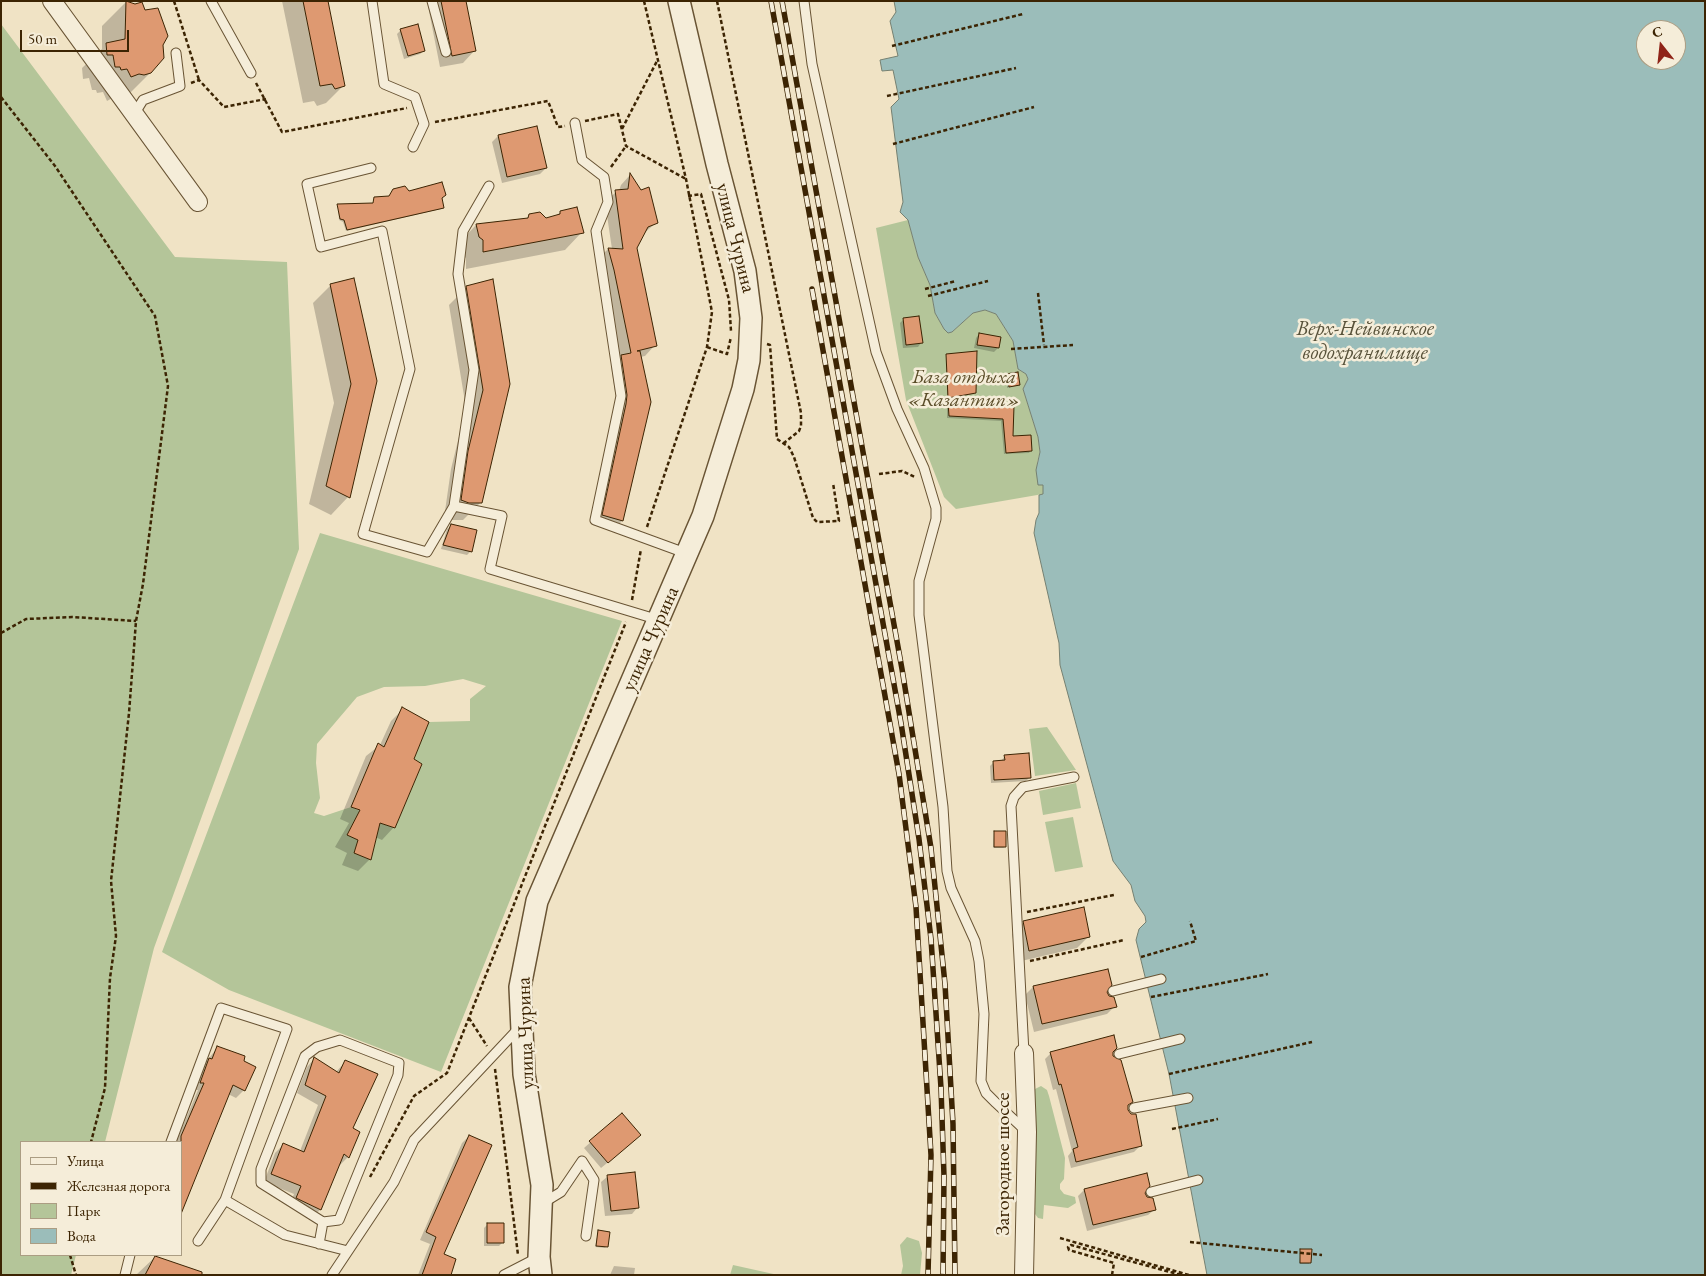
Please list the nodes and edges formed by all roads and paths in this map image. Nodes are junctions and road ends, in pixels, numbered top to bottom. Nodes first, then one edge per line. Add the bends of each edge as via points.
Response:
1 (52, 1) edge
2 (174, 1) edge
3 (211, 1) edge
4 (372, 1) edge
5 (432, 1) edge
6 (644, 1) edge
7 (679, 1) edge
8 (717, 1) edge
9 (804, 1) edge
10 (1023, 14) dead end
11 (892, 46) dead end
12 (446, 52) dead end
13 (176, 53) dead end
14 (658, 59) junction
15 (1016, 68) dead end
16 (251, 73) joint
17 (199, 80) junction
18 (180, 86) junction
19 (887, 96) dead end
20 (1, 97) edge
21 (266, 99) junction
22 (418, 106) junction
23 (1034, 107) dead end
24 (135, 113) junction
25 (592, 120) dead end
26 (575, 123) dead end
27 (424, 124) junction
28 (558, 127) dead end
29 (622, 130) junction
30 (893, 144) dead end
31 (626, 146) junction
32 (413, 147) dead end
33 (371, 168) dead end
34 (604, 177) junction
35 (686, 179) junction
36 (489, 186) dead end
37 (688, 196) junction
38 (198, 202) dead end
39 (956, 281) dead end
40 (988, 281) dead end
41 (926, 289) dead end
42 (1038, 293) dead end
43 (928, 296) dead end
44 (742, 339) junction
45 (1044, 345) junction
46 (1073, 345) dead end
47 (707, 347) junction
48 (1011, 349) dead end
49 (784, 443) junction
50 (878, 474) dead end
51 (928, 481) junction
52 (833, 483) dead end
53 (454, 506) junction
54 (644, 537) junction
55 (688, 554) junction
56 (630, 611) junction
57 (659, 620) junction
58 (136, 622) junction
59 (1, 633) edge
60 (1074, 777) dead end
61 (1114, 895) dead end
62 (1016, 915) junction
63 (1190, 921) dead end
64 (1124, 940) dead end
65 (1141, 957) dead end
66 (1018, 964) junction
67 (1268, 974) dead end
68 (1161, 980) dead end
69 (1113, 990) dead end
70 (1152, 997) dead end
71 (469, 1018) junction
72 (522, 1025) junction
73 (1180, 1039) dead end
74 (1312, 1042) dead end
75 (1024, 1053) joint
76 (1119, 1054) dead end
77 (493, 1056) junction
78 (1169, 1074) dead end
79 (1188, 1098) dead end
80 (1134, 1108) dead end
81 (1218, 1119) dead end
82 (1172, 1129) dead end
83 (1027, 1132) junction
84 (92, 1141) edge
85 (172, 1141) edge
86 (369, 1180) dead end
87 (1198, 1180) dead end
88 (1151, 1192) dead end
89 (225, 1200) junction
90 (542, 1203) junction
91 (323, 1222) junction
92 (586, 1236) dead end
93 (1060, 1238) dead end
94 (198, 1241) dead end
95 (1190, 1242) dead end
96 (319, 1244) junction
97 (348, 1251) junction
98 (1322, 1255) dead end
99 (70, 1256) edge
100 (130, 1256) edge
101 (540, 1266) edge
102 (520, 1267) junction
103 (76, 1275) edge
104 (125, 1275) edge
105 (332, 1275) edge
106 (504, 1275) edge
107 (1024, 1275) edge
108 (1112, 1275) edge
109 (1181, 1275) edge
110 (1189, 1275) edge

1 - 24 street
2 - 17 path
3 - 16 lane
4 - 22 lane via 384,84 415,97
5 - 12 lane
6 - 14 path
7 - 44 street, улица Чурина via 750,295
8 - 49 path via 802,413 798,431
9 - 51 lane via 812,64 876,352
10 - 11 path
13 - 18 lane
14 - 29 path
14 - 35 path
15 - 19 path
16 - 21 path
17 - 18 path
17 - 21 path via 224,107
18 - 24 lane via 143,100
20 - 58 path via 55,166 155,316 168,386
21 - 22 path via 282,132
22 - 27 lane
23 - 30 path
24 - 38 street
25 - 29 path via 618,114
26 - 34 lane via 582,160
27 - 28 path via 548,101
27 - 32 lane
29 - 31 path
31 - 34 path
31 - 35 path
33 - 53 lane via 307,184 321,247 382,231 410,369 363,534 427,552
34 - 54 lane via 608,202 596,231 621,396 595,520
35 - 37 path
36 - 53 lane via 462,231 458,274 474,370
37 - 44 path via 701,194
37 - 47 path via 712,312
39 - 41 path
40 - 43 path
42 - 45 path
44 - 47 path via 728,354
44 - 49 path via 770,345 776,432 777,438
44 - 55 street, улица Чурина via 743,389
45 - 46 path
45 - 48 path
47 - 54 path
49 - 52 path via 794,456 817,522 839,521
50 - 51 path via 902,471
51 - 83 lane via 936,519 919,581 919,616 944,807 947,871 951,888 975,941 979,961 984,1014 981,1082 986,1093
53 - 56 lane via 502,516 490,569
54 - 55 lane
54 - 56 path
55 - 57 street, улица Чурина
56 - 57 lane
56 - 71 path
57 - 72 street, улица Чурина via 537,901 520,987
58 - 59 path via 72,617 26,619
58 - 84 path via 111,882 116,936 110,978 105,1088
60 - 62 lane via 1029,785 1018,790 1014,797 1011,806
61 - 62 path
62 - 66 lane
63 - 65 path via 1196,941
64 - 66 path
66 - 75 lane
67 - 70 path
68 - 69 lane
71 - 77 path
71 - 86 path via 446,1073 414,1096
72 - 77 lane
72 - 90 street, улица Чурина via 524,1074
73 - 76 lane
74 - 78 path
75 - 83 street, Загородное шоссе
77 - 97 lane via 414,1140 394,1182
77 - 102 path
79 - 80 lane
81 - 82 path
83 - 107 street, Загородное шоссе
85 - 89 lane via 221,1008 287,1030
87 - 88 lane
89 - 94 lane
89 - 96 lane via 285,1235
90 - 92 lane via 560,1192 582,1160 594,1180
90 - 101 street, улица Чурина
91 - 91 lane via 340,1220 398,1075 398,1063 340,1040 317,1047 305,1056 261,1169 261,1183
91 - 96 lane
93 - 110 path
95 - 98 path
96 - 97 lane
97 - 105 lane
99 - 103 path
100 - 104 lane
101 - 102 lane
102 - 106 lane
108 - 109 path via 1114,1263 1069,1250 1068,1246

